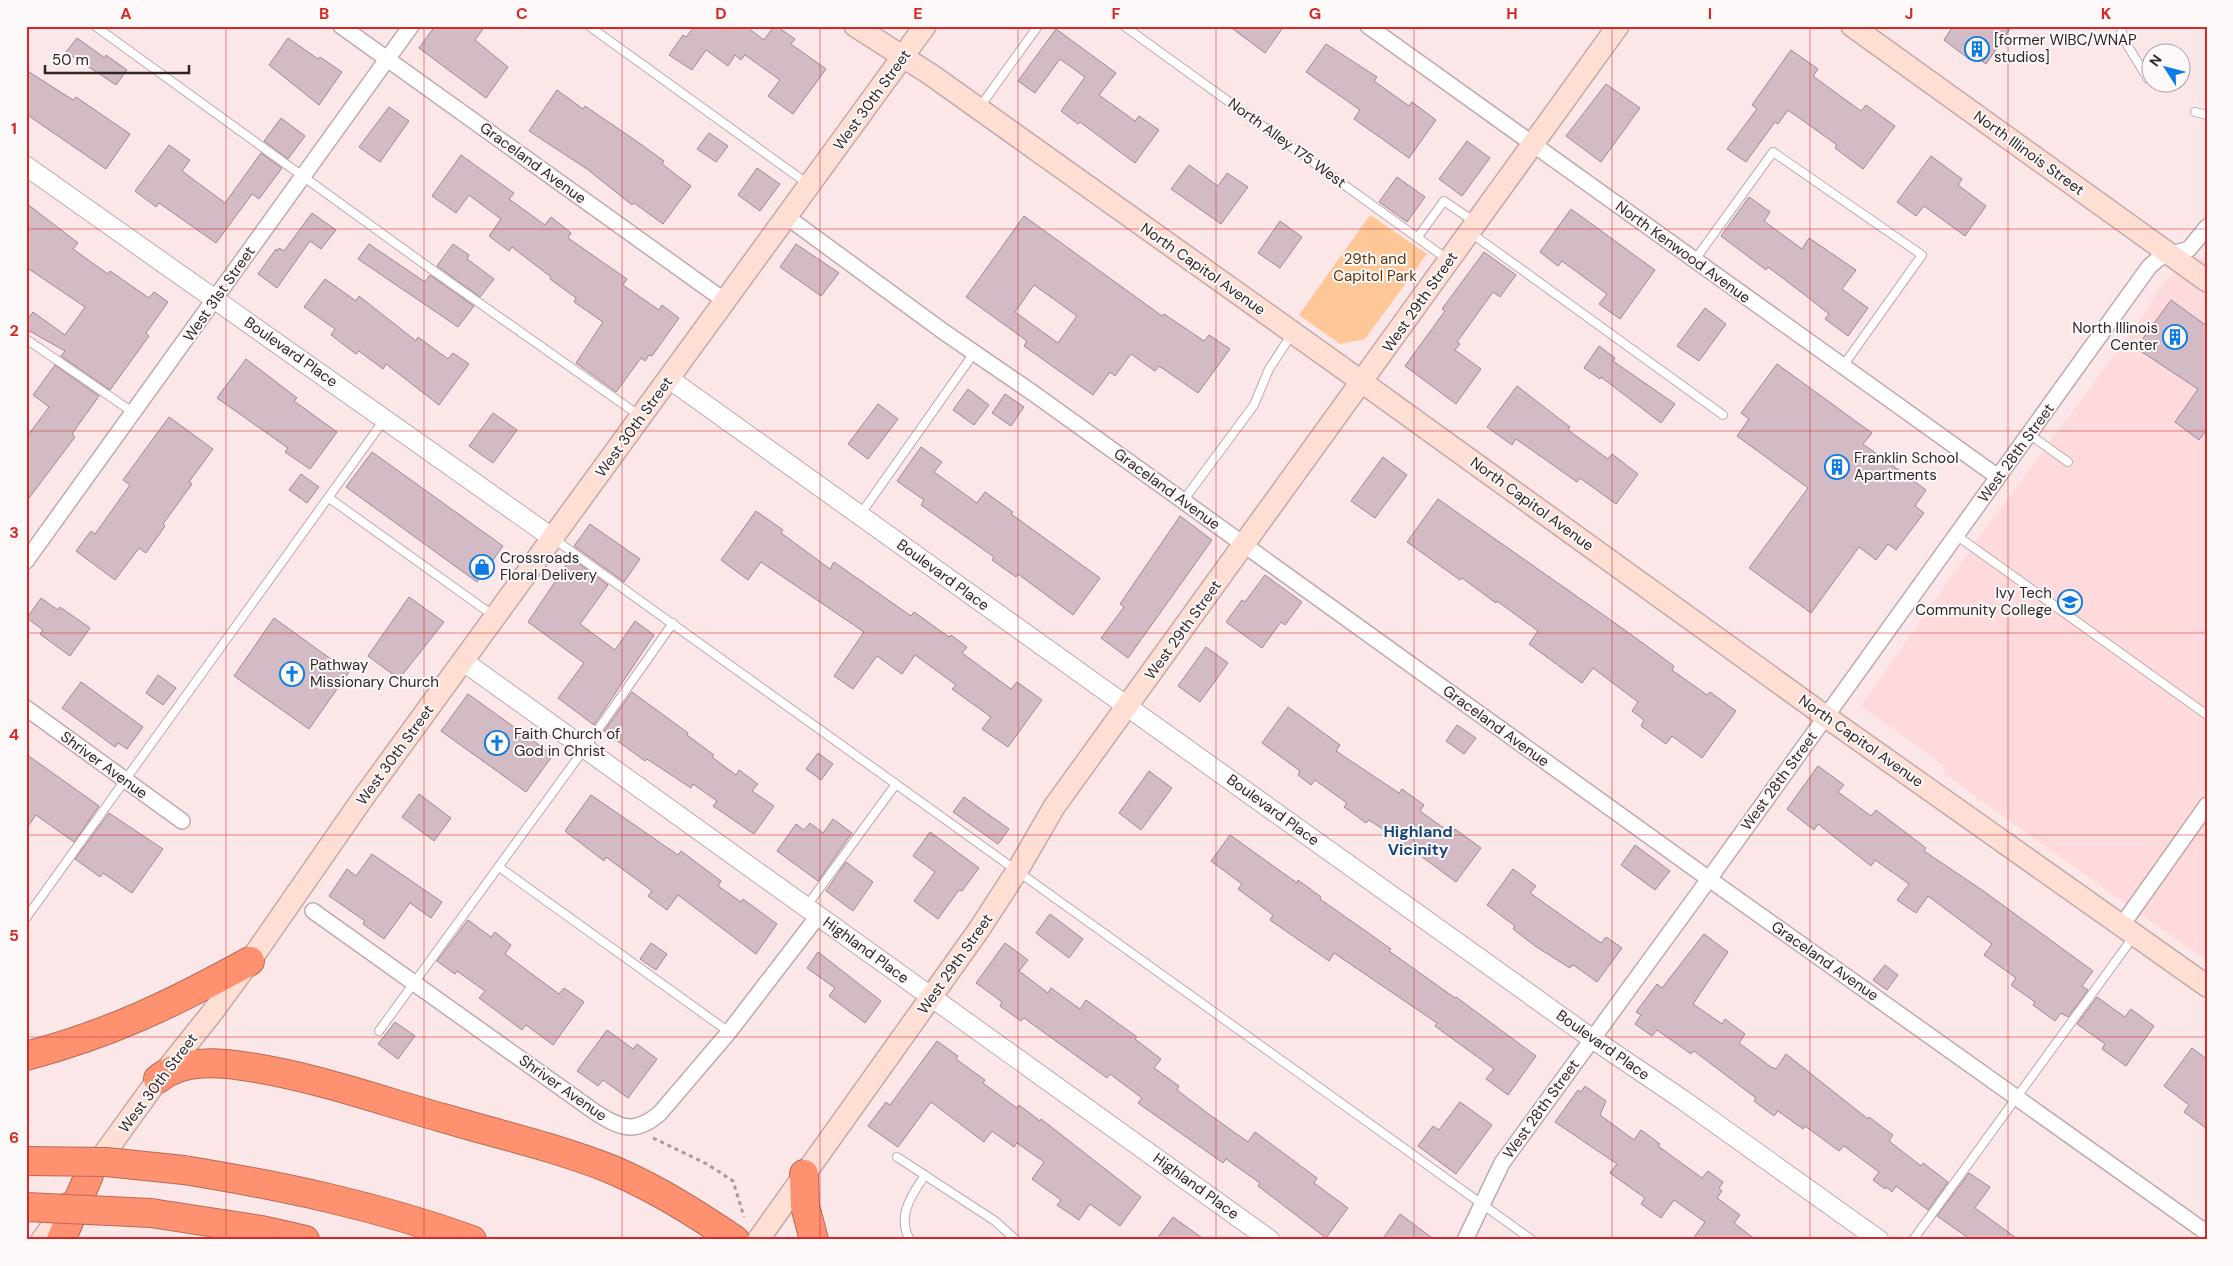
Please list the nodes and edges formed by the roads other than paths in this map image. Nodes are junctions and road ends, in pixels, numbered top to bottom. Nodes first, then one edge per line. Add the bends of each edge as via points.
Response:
1 (95, 26) edge
2 (341, 26) edge
3 (411, 26) edge
4 (589, 26) edge
5 (855, 26) edge
6 (925, 26) edge
7 (1038, 26) edge
8 (1124, 26) edge
9 (1368, 26) edge
10 (1618, 26) edge
11 (1852, 26) edge
12 (2120, 26) edge
13 (902, 57) junction
14 (387, 59) junction
15 (2140, 66) edge
16 (978, 109) junction
17 (2195, 112) dead end
18 (2207, 115) edge
19 (1532, 145) junction
20 (26, 166) edge
21 (303, 176) junction
22 (810, 185) junction
23 (787, 217) junction
24 (1473, 227) junction
25 (2207, 227) edge
26 (1417, 238) junction
27 (2172, 256) junction
28 (1449, 260) junction
29 (1694, 261) junction
30 (2207, 280) edge
31 (216, 298) junction
32 (725, 301) junction
33 (1293, 332) junction
34 (26, 339) edge
35 (974, 353) junction
36 (1843, 366) junction
37 (668, 378) junction
38 (1363, 382) junction
39 (134, 413) junction
40 (1723, 415) dead end
41 (641, 416) junction
42 (385, 418) junction
43 (2029, 434) junction
44 (2068, 462) dead end
45 (1998, 477) junction
46 (329, 498) junction
47 (1183, 501) junction
48 (860, 515) junction
49 (1956, 535) junction
50 (554, 539) junction
51 (1244, 545) junction
52 (26, 561) edge
53 (495, 617) junction
54 (673, 623) junction
55 (463, 660) junction
56 (1128, 707) junction
57 (26, 708) edge
58 (2207, 714) edge
59 (1825, 716) junction
60 (585, 748) junction
61 (125, 780) junction
62 (896, 784) junction
63 (2207, 805) edge
64 (182, 822) dead end
65 (499, 867) junction
66 (1017, 871) junction
67 (1709, 879) junction
68 (313, 911) dead end
69 (812, 911) junction
70 (26, 918) edge
71 (2128, 929) junction
72 (250, 961) junction
73 (414, 983) junction
74 (2207, 986) edge
75 (932, 997) junction
76 (379, 1031) dead end
77 (730, 1032) junction
78 (1592, 1039) junction
79 (26, 1056) edge
80 (158, 1079) junction
81 (2015, 1096) junction
82 (897, 1156) dead end
83 (26, 1161) edge
84 (804, 1174) junction
85 (89, 1175) junction
86 (924, 1175) junction
87 (1482, 1204) junction
88 (26, 1207) edge
89 (739, 1229) edge
90 (2207, 1232) edge
91 (42, 1240) edge
92 (61, 1240) edge
93 (304, 1240) edge
94 (472, 1240) edge
95 (758, 1240) edge
96 (814, 1240) edge
97 (910, 1240) edge
98 (1016, 1240) edge
99 (1270, 1240) edge
100 (1465, 1240) edge
101 (1532, 1240) edge
102 (1879, 1240) edge
103 (1913, 1240) edge

1 - 21 lane
2 - 14 street, Graceland Avenue
3 - 14 street, West 31st Street
4 - 22 lane
5 - 13 main road, North Capitol Avenue
6 - 13 main road, West 30th Street
7 - 16 lane
8 - 26 lane, North Alley 175 West
9 - 19 street, North Kenwood Avenue
10 - 19 main road, West 29th Street
11 - 27 main road, North Illinois Street
12 - 15 lane
13 - 16 main road, North Capitol Avenue
13 - 22 main road, West 30th Street
14 - 21 street, West 31st Street
14 - 32 street, Graceland Avenue
16 - 33 main road, North Capitol Avenue
17 - 18 lane
19 - 24 main road, West 29th Street
19 - 29 street, North Kenwood Avenue
20 - 31 street, Boulevard Place
21 - 31 street, West 31st Street
21 - 41 lane
22 - 23 main road, West 30th Street
23 - 32 main road, West 30th Street
23 - 35 street, Graceland Avenue
24 - 26 lane via 1444,201
24 - 28 main road, West 29th Street
24 - 40 lane
25 - 27 street, West 28th Street via 2193,246
26 - 28 lane, North Alley 175 West
27 - 30 main road, North Illinois Street
27 - 43 street, West 28th Street via 2159,258 2149,267
28 - 38 main road, West 29th Street
29 - 36 street, North Kenwood Avenue
29 - 36 lane via 1773,152 1922,255
31 - 39 street, West 31st Street
31 - 42 street, Boulevard Place
32 - 37 main road, West 30th Street
33 - 38 main road, North Capitol Avenue
33 - 47 lane via 1269,369 1254,405
34 - 39 lane
35 - 47 street, Graceland Avenue
35 - 48 lane
36 - 45 street, North Kenwood Avenue
37 - 41 main road, West 30th Street
37 - 48 street, Boulevard Place
38 - 51 main road, West 29th Street
38 - 59 main road, North Capitol Avenue
39 - 52 street, West 31st Street
41 - 50 main road, West 30th Street
42 - 46 lane
42 - 50 street, Boulevard Place
43 - 44 lane
43 - 45 street, West 28th Street
45 - 49 street, West 28th Street
46 - 53 lane
46 - 61 lane
47 - 51 street, Graceland Avenue
48 - 56 street, Boulevard Place
49 - 58 lane
49 - 59 street, West 28th Street
50 - 53 main road, West 30th Street
50 - 54 lane
51 - 56 main road, West 29th Street
51 - 67 street, Graceland Avenue
53 - 55 main road, West 30th Street
54 - 60 lane
54 - 62 lane
55 - 60 street, Highland Place
55 - 72 main road, West 30th Street
56 - 66 main road, West 29th Street via 1054,807
56 - 78 street, Boulevard Place
57 - 61 street, Shriver Avenue
59 - 67 street, West 28th Street
59 - 71 main road, North Capitol Avenue
60 - 65 lane
60 - 69 street, Highland Place
61 - 64 street, Shriver Avenue
61 - 70 lane
62 - 66 lane
62 - 69 lane
63 - 71 street
65 - 73 lane
65 - 77 lane
66 - 75 main road, West 29th Street
66 - 87 lane
67 - 78 street, West 28th Street
67 - 81 street, Graceland Avenue
68 - 73 street, Shriver Avenue
69 - 75 street, Highland Place
69 - 77 street
71 - 74 main road, North Capitol Avenue
71 - 81 lane via 2026,1085
72 - 79 highway via 187,996 112,1030
72 - 80 main road, West 30th Street
73 - 76 lane
73 - 77 street, Shriver Avenue via 614,1124 626,1127 642,1126 660,1113
75 - 84 main road, West 29th Street
75 - 99 street, Highland Place
78 - 87 street, West 28th Street via 1502,1163
78 - 102 street, Boulevard Place
80 - 85 main road, West 30th Street
80 - 89 highway via 176,1067 203,1064 248,1067 306,1078 596,1164
81 - 90 street, Graceland Avenue
81 - 103 lane
82 - 86 lane
83 - 94 highway, bridge via 106,1162 184,1170 312,1192 382,1210
84 - 95 main road, West 29th Street
84 - 96 highway via 805,1206
85 - 91 main road, West 30th Street
85 - 92 highway
86 - 97 lane via 908,1200 904,1220
86 - 98 lane via 995,1221
87 - 100 street, West 28th Street
87 - 101 lane
88 - 93 highway, bridge via 151,1212

